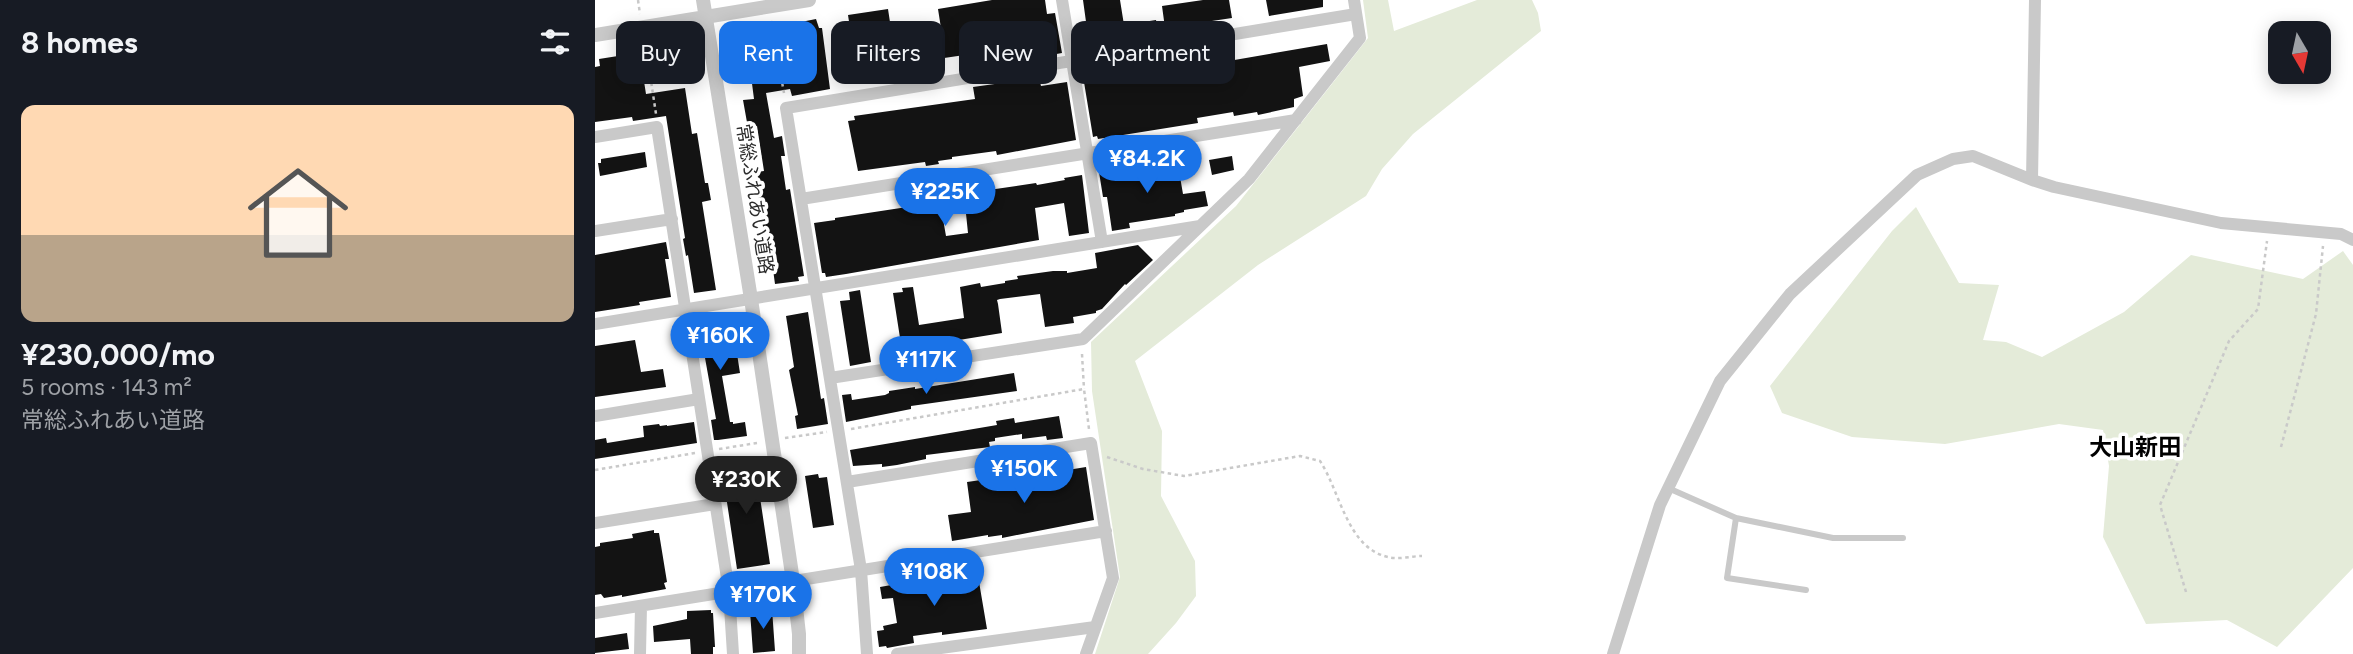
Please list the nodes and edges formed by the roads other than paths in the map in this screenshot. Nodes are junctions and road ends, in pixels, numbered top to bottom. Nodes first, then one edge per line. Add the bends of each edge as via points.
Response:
1 (703, 0) edge
2 (809, 0) edge
3 (1062, 0) edge
4 (1354, 0) edge
5 (2035, 0) edge
6 (1356, 13) junction
7 (705, 17) junction
8 (1235, 33) edge
9 (595, 35) edge
10 (1071, 55) edge
11 (1071, 61) edge
12 (1076, 84) edge
13 (1296, 120) junction
14 (595, 137) edge
15 (1087, 153) junction
16 (2032, 180) junction
17 (801, 198) junction
18 (672, 219) junction
19 (1200, 226) junction
20 (595, 231) edge
21 (2353, 240) edge
22 (1102, 242) junction
23 (815, 288) junction
24 (751, 299) junction
25 (685, 309) junction
26 (595, 324) edge
27 (830, 378) junction
28 (699, 399) junction
29 (595, 416) edge
30 (847, 482) junction
31 (1668, 488) junction
32 (715, 504) junction
33 (1736, 519) junction
34 (595, 523) edge
35 (1106, 531) junction
36 (1903, 538) dead end
37 (861, 570) junction
38 (793, 581) junction
39 (1806, 590) dead end
40 (729, 591) junction
41 (641, 606) junction
42 (595, 613) edge
43 (1095, 627) junction
44 (640, 654) edge
45 (733, 654) edge
46 (799, 654) edge
47 (867, 654) edge
48 (897, 654) edge
49 (1086, 654) edge
50 (1613, 654) edge

1 - 7 street, 常総ふれあい道路
2 - 7 street
3 - 10 street
4 - 6 street
5 - 16 street
6 - 8 street
6 - 13 street via 1360,38
7 - 9 street
7 - 24 street, 常総ふれあい道路
11 - 17 street via 786,108
12 - 15 street
13 - 15 street
13 - 19 street via 1249,179
14 - 18 street via 657,127
15 - 17 street
15 - 22 street
16 - 21 street via 2221,223 2341,234
16 - 31 street via 1973,156 1953,159 1917,175 1790,294 1720,381
17 - 23 street
18 - 20 street
18 - 25 street
19 - 22 street
19 - 27 street via 1083,339
22 - 23 street
23 - 24 street
23 - 27 street
24 - 25 street
24 - 38 street, 常総ふれあい道路
25 - 26 street
25 - 28 street
27 - 30 street
28 - 29 street
28 - 32 street
30 - 35 street via 1091,447
30 - 37 street
31 - 33 lane
31 - 50 street
32 - 34 street
32 - 40 street
33 - 36 lane via 1833,537
33 - 39 lane via 1727,578
35 - 37 street
35 - 43 street via 1113,578
37 - 38 street
37 - 47 street
38 - 40 street
38 - 46 street, 常総ふれあい道路
40 - 41 street
40 - 45 street
41 - 42 street
41 - 44 street
43 - 48 street
43 - 49 street

